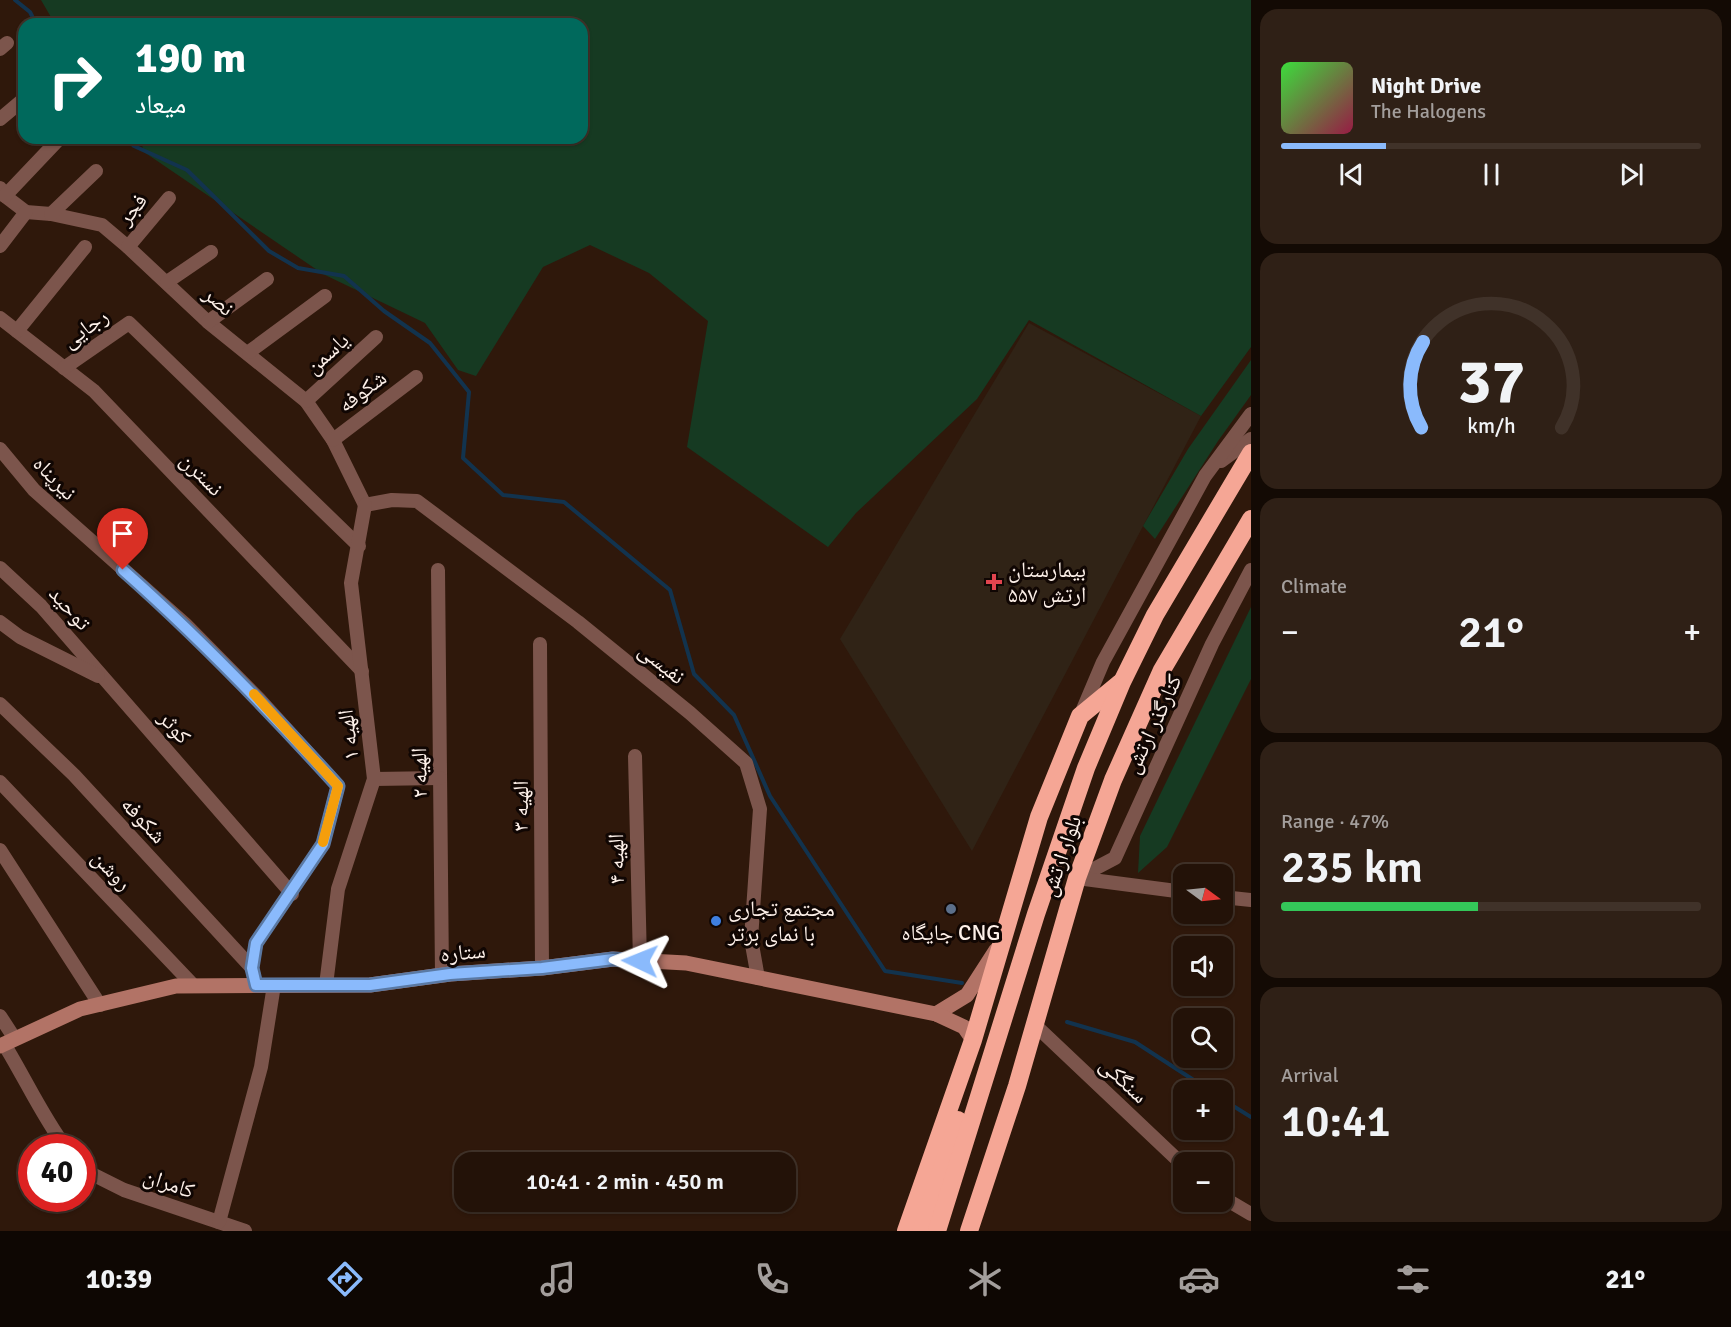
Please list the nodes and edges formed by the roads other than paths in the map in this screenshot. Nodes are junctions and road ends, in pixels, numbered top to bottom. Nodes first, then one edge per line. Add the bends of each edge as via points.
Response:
1 (18, 104) edge
2 (0, 119) edge
3 (54, 144) edge
4 (96, 171) dead end
5 (3, 192) edge
6 (169, 198) dead end
7 (26, 212) junction
8 (51, 214) junction
9 (0, 246) edge
10 (128, 247) junction
11 (85, 248) dead end
12 (211, 252) dead end
13 (267, 279) dead end
14 (167, 282) junction
15 (325, 296) dead end
16 (0, 318) edge
17 (208, 322) junction
18 (17, 331) junction
19 (376, 337) dead end
20 (249, 352) junction
21 (64, 368) junction
22 (416, 377) dead end
23 (306, 401) junction
24 (1251, 414) edge
25 (1251, 439) edge
26 (333, 440) junction
27 (0, 449) edge
28 (1251, 453) edge
29 (1209, 469) junction
30 (365, 505) junction
31 (1251, 519) edge
32 (359, 546) junction
33 (0, 568) edge
34 (438, 570) dead end
35 (1251, 570) edge
36 (0, 622) edge
37 (540, 644) dead end
38 (362, 671) junction
39 (105, 680) junction
40 (1122, 682) junction
41 (0, 704) edge
42 (1080, 716) junction
43 (635, 756) dead end
44 (440, 778) junction
45 (374, 779) junction
46 (0, 782) edge
47 (0, 850) edge
48 (1077, 878) junction
49 (1173, 891) edge
50 (292, 894) junction
51 (1233, 898) edge
52 (1251, 900) edge
53 (1001, 941) junction
54 (640, 961) junction
55 (252, 968) junction
56 (542, 968) junction
57 (1019, 972) junction
58 (442, 975) junction
59 (758, 978) junction
60 (256, 985) junction
61 (274, 985) junction
62 (326, 985) junction
63 (194, 986) junction
64 (100, 1005) junction
65 (936, 1014) junction
66 (0, 1016) edge
67 (1035, 1025) junction
68 (973, 1040) junction
69 (6, 1043) edge
70 (55, 1134) edge
71 (1173, 1156) edge
72 (96, 1175) edge
73 (1233, 1203) edge
74 (1251, 1214) edge
75 (219, 1222) junction
76 (245, 1231) edge
77 (906, 1231) edge
78 (921, 1231) edge
79 (937, 1231) edge
80 (969, 1231) edge

1 - 2 street
3 - 5 street
4 - 8 street
5 - 7 street
6 - 10 street, فجر
7 - 8 street, نصر
7 - 9 street
8 - 10 street, نصر via 102,225
10 - 14 street, نصر
11 - 18 street
12 - 14 street
13 - 17 street
14 - 17 street, نصر
15 - 20 street
16 - 18 street, نسترن
17 - 20 street, نصر
18 - 21 street, نسترن
19 - 23 street, یاسمن
20 - 23 street, نصر
21 - 32 street, رجایی via 129,322
21 - 38 street, نسترن via 94,391
22 - 26 street, شکوفه
23 - 26 street, نصر
24 - 29 street
25 - 29 street
26 - 30 street, نصر
27 - 50 street, نیرپناه via 33,490 185,624 338,786 323,844
28 - 40 highway, بلوار ارتش via 1155,615
29 - 42 street via 1103,662
30 - 32 street, الهیه ۱
30 - 59 street, نفیسی via 417,501 578,622 746,763 760,809 751,939
31 - 48 highway, بلوار ارتش via 1162,670 1113,780
32 - 38 street, الهیه ۱ via 351,583
33 - 39 street, توحید via 41,606
34 - 44 street, الهیه ۲
35 - 48 street, کنارگذر ارتش via 1212,644 1115,858
36 - 39 street, کوثر via 20,637
37 - 56 street, الهیه ۳
38 - 45 street, الهیه ۱
39 - 50 street, کوثر
40 - 42 highway
40 - 57 highway, بلوار ارتش via 1086,768
41 - 55 street, شکوفه via 74,775
42 - 53 highway via 1039,817
43 - 54 street, الهیه ۴
44 - 45 street
44 - 58 street, الهیه ۲
45 - 62 street, الهیه ۱ via 338,889
46 - 63 street, روشن
47 - 64 street
48 - 49 street
48 - 67 highway, بلوار ارتش
50 - 55 street via 256,943
51 - 52 street
53 - 65 street via 967,995
53 - 68 highway
54 - 56 street, ستاره via 613,959
54 - 59 street, ستاره via 686,963
55 - 60 street
56 - 58 street, ستاره
57 - 78 highway via 992,1020
57 - 79 highway
58 - 62 street, ستاره via 370,985
59 - 65 street, ستاره
60 - 61 street, ستاره
60 - 63 street, ستاره
61 - 62 street, ستاره
61 - 75 street via 261,1067
63 - 64 street, ستاره via 176,986
64 - 69 street, ستاره
65 - 68 street, ستاره via 964,1027
66 - 69 street
67 - 71 street, سنگکی
67 - 80 highway, بلوار ارتش
68 - 77 highway
69 - 70 street
72 - 75 street, کامران via 124,1190
73 - 74 street
75 - 76 street, کامران

